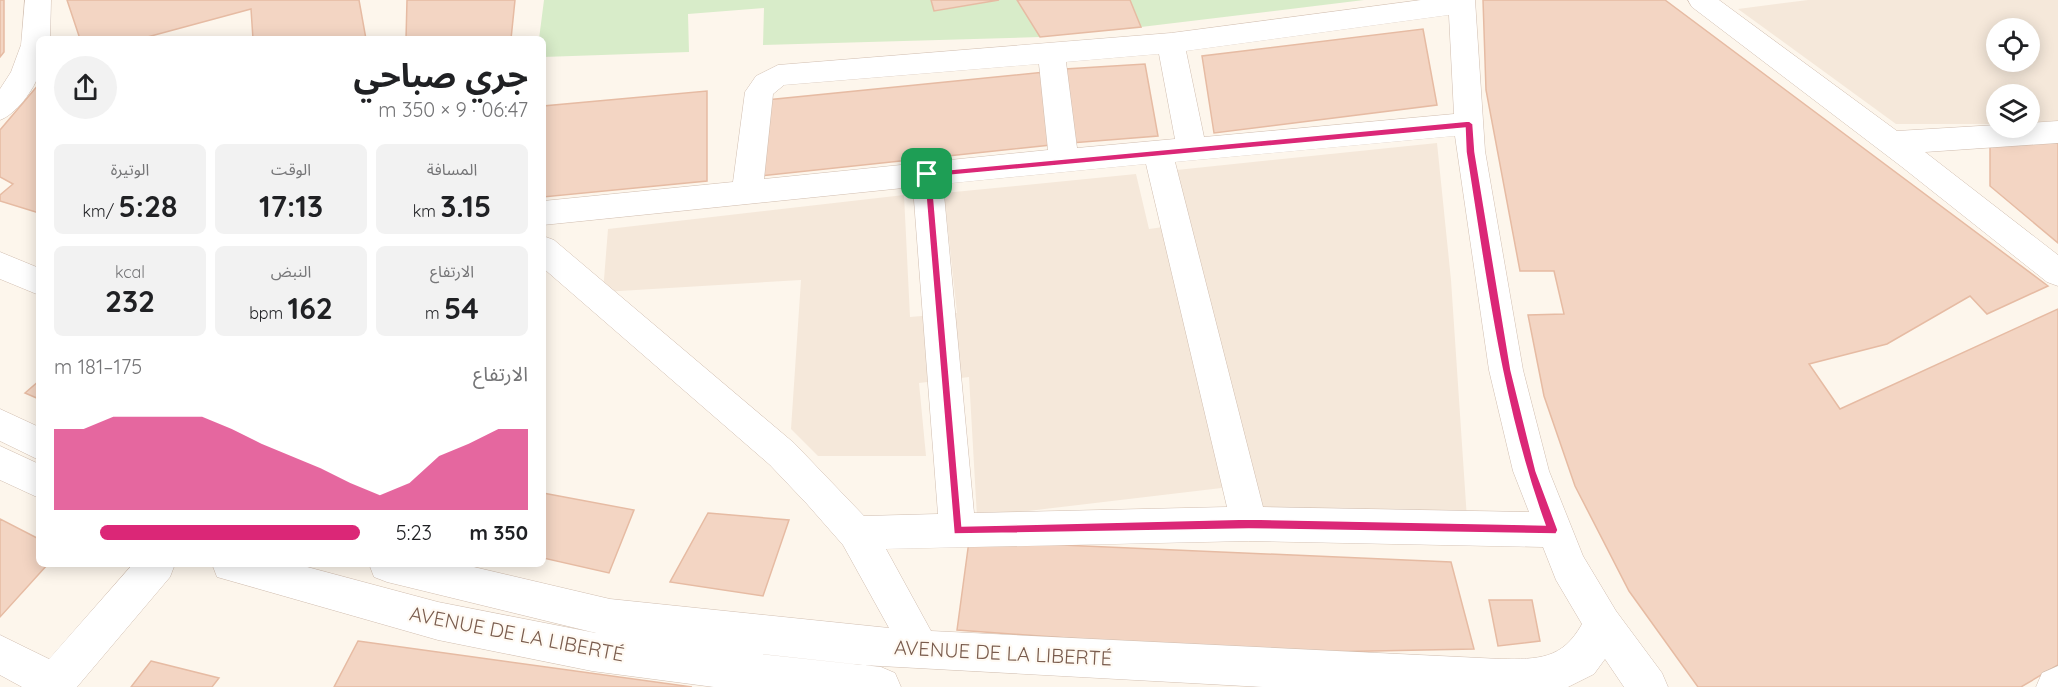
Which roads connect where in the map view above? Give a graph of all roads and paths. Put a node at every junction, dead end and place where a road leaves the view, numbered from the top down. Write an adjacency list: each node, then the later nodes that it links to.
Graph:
1 (38, 0): 4 (street)
2 (1701, 0): 11 (street)
3 (1462, 2): 5 (street); 9 (street)
4 (38, 36)
5 (1171, 43): 6 (street); 12 (street)
6 (1051, 51): 14 (street); 16 (street)
7 (35, 63): 8 (street)
8 (0, 109)
9 (1469, 124): 12 (street); 27 (street)
10 (2058, 132): 11 (street)
11 (1892, 143): 20 (street)
12 (1192, 149): 13 (street)
13 (1158, 152): 14 (street); 26 (street)
14 (1064, 161): 15 (street)
15 (927, 174): 16 (street); 28 (street)
16 (747, 192): 17 (street)
17 (546, 213)
18 (546, 252): 29 (street)
19 (0, 265): 21 (street)
20 (2058, 273)
21 (36, 281)
22 (0, 424): 23 (street)
23 (36, 442)
24 (0, 462): 25 (street)
25 (36, 480)
26 (1249, 524): 27 (street); 28 (street)
27 (1552, 530): 33 (street)
28 (957, 531): 29 (street)
29 (856, 533): 34 (street)
30 (154, 567): 36 (street)
31 (241, 567): 37 (street, AVENUE DE LA LIBERTÉ)
32 (399, 567): 34 (street, AVENUE DE LA LIBERTÉ)
33 (1603, 624): 34 (street, AVENUE DE LA LIBERTÉ); 38 (street)
34 (920, 649)
35 (0, 654): 36 (street)
36 (52, 685)
37 (881, 687)
38 (1648, 687)

